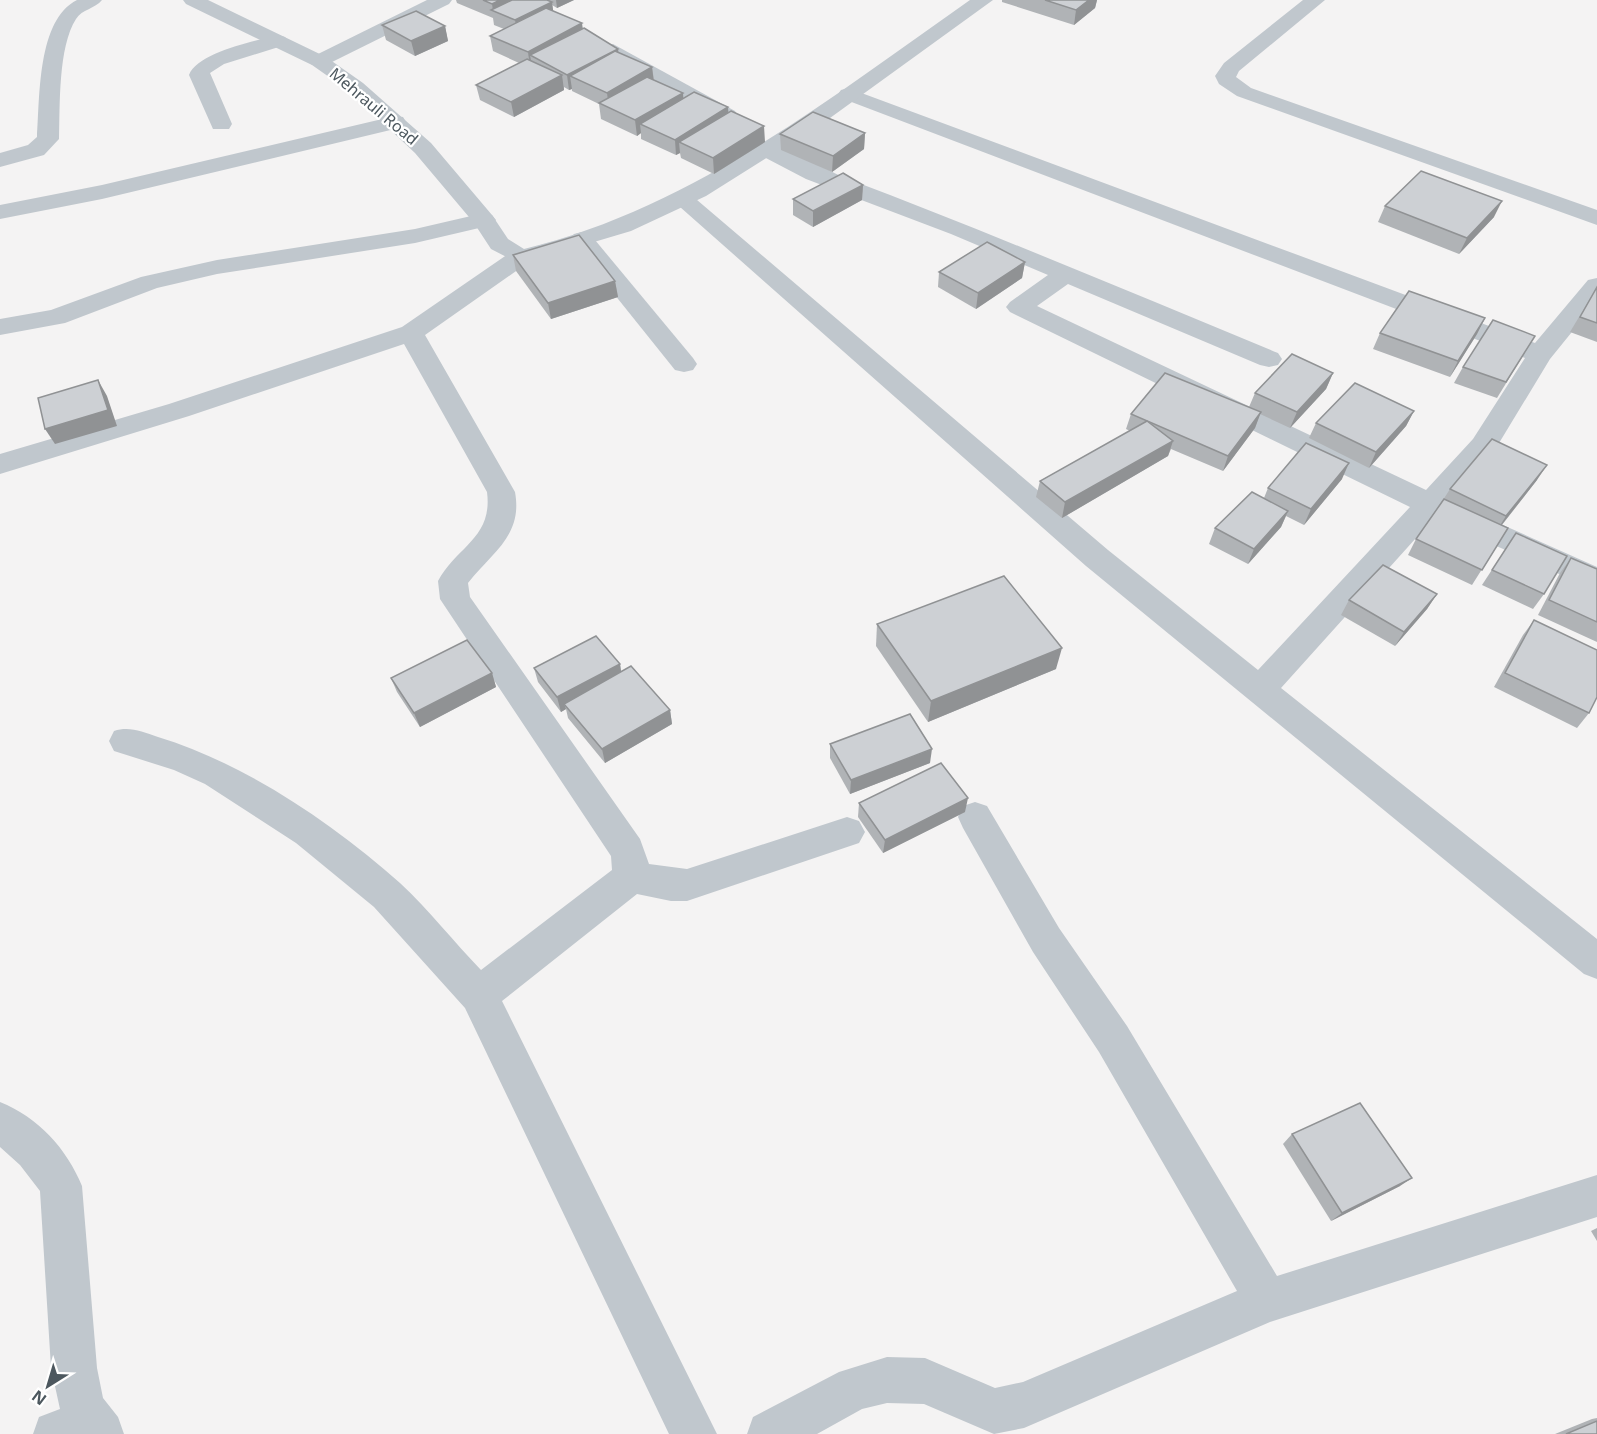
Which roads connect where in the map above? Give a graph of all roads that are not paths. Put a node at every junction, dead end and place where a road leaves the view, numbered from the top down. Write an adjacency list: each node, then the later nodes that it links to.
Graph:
1 (92, 0): 13 (street)
2 (193, 0): 7 (street, Mehrauli Road)
3 (442, 0): 8 (street)
4 (983, 0): 9 (street)
5 (1315, 0): 16 (street)
6 (593, 39): 12 (street)
7 (278, 40): 8 (street, Mehrauli Road); 11 (street)
8 (319, 61): 10 (street, Mehrauli Road)
9 (848, 94): 12 (street); 24 (street)
10 (395, 122): 15 (street); 17 (street, Mehrauli Road)
11 (221, 124)
12 (761, 138): 14 (street); 20 (street)
13 (0, 160)
14 (682, 199): 18 (street); 30 (street)
15 (0, 212)
16 (1597, 218)
17 (484, 220): 19 (street, Mehrauli Road); 22 (street)
18 (582, 238): 19 (street); 26 (street)
19 (520, 256): 23 (street)
20 (1066, 274): 25 (street); 28 (street)
21 (1597, 285): 24 (street)
22 (0, 327)
23 (411, 333): 27 (street); 34 (street)
24 (1540, 354): 28 (street)
25 (1269, 359)
26 (684, 364)
27 (0, 464)
28 (1430, 504): 29 (street); 30 (street)
29 (1597, 580)
30 (1259, 690): 35 (street)
31 (126, 741): 36 (street)
32 (975, 817): 39 (street)
33 (847, 832): 34 (street)
34 (629, 876): 36 (street)
35 (1597, 962)
36 (479, 995): 42 (street)
37 (0, 1122): 41 (street)
38 (1597, 1196): 39 (street)
39 (1267, 1301): 40 (street)
40 (998, 1422): 43 (street)
41 (82, 1430)
42 (694, 1434)
43 (770, 1434)

